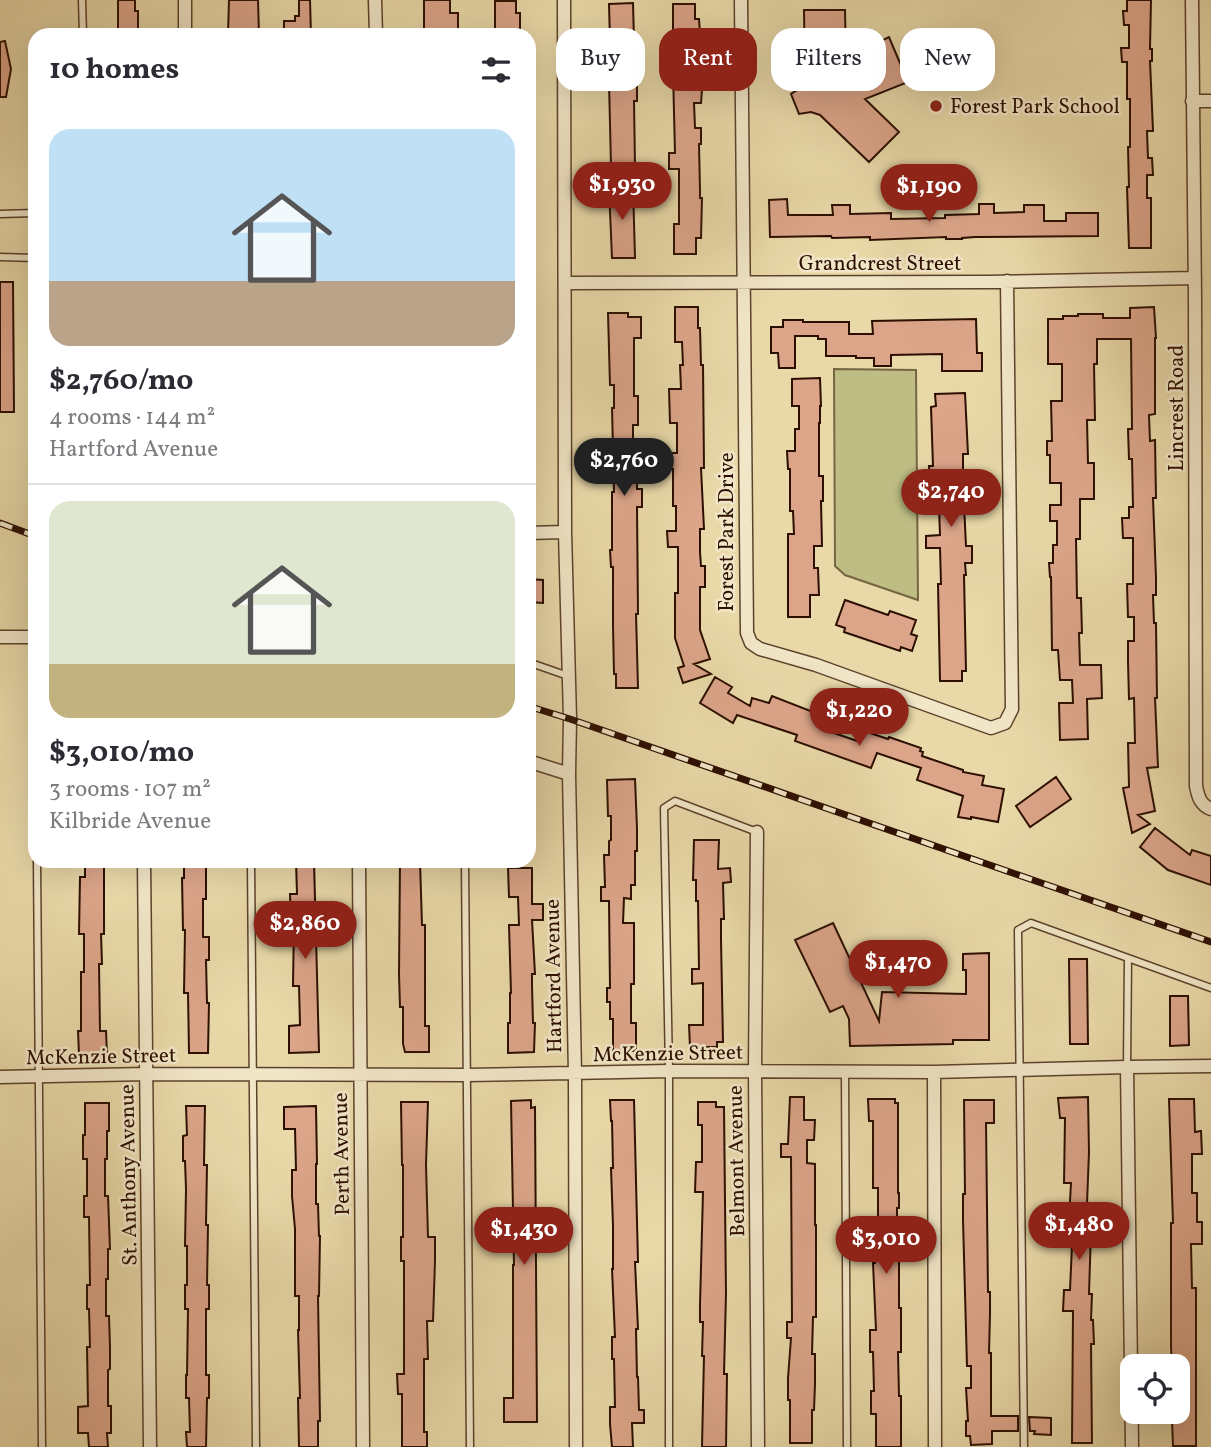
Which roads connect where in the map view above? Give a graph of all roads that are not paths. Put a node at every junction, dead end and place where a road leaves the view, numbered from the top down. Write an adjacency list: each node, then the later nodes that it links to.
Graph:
1 (82, 0): 7 (lane)
2 (185, 0): 8 (street)
3 (375, 0): 9 (street)
4 (564, 0): 19 (street, Hartford Avenue)
5 (741, 0): 18 (street, Forest Park Drive)
6 (1192, 0): 10 (street, Lincrest Road)
7 (83, 28)
8 (186, 28)
9 (376, 28)
10 (1192, 101): 11 (street); 16 (street, Lincrest Road)
11 (1211, 101)
12 (28, 213): 13 (lane)
13 (0, 214)
14 (0, 257): 15 (lane)
15 (28, 258)
16 (1195, 278): 17 (street, Grandcrest Street); 28 (street, Lincrest Road)
17 (1007, 281): 18 (street, Grandcrest Street); 18 (street, Forest Park Drive)
18 (744, 282): 19 (street, Grandcrest Street)
19 (565, 283): 20 (street, Hartford Avenue)
20 (565, 532): 21 (street); 25 (street, Hartford Avenue)
21 (536, 533)
22 (0, 637): 23 (street)
23 (28, 637)
24 (536, 665): 25 (lane)
25 (570, 676): 27 (street, Hartford Avenue)
26 (536, 764): 27 (street)
27 (569, 774): 46 (street, Hartford Avenue)
28 (1211, 809)
29 (757, 832): 40 (lane); 41 (street, Belmont Avenue)
30 (37, 868): 49 (lane)
31 (144, 868): 44 (street, St. Anthony Avenue)
32 (251, 868): 47 (lane)
33 (359, 868): 45 (street, Perth Avenue)
34 (466, 868): 48 (lane)
35 (1128, 958): 36 (lane); 38 (lane); 39 (lane)
36 (1211, 988)
37 (1211, 1066): 38 (street, McKenzie Street)
38 (1127, 1067): 39 (street, McKenzie Street); 62 (street)
39 (1018, 1070): 43 (street, McKenzie Street); 61 (lane)
40 (668, 1071): 41 (street, McKenzie Street); 46 (street, McKenzie Street); 57 (lane)
41 (755, 1071): 42 (street, McKenzie Street); 58 (street, Belmont Avenue)
42 (845, 1071): 43 (street, McKenzie Street); 59 (lane)
43 (934, 1072): 60 (street)
44 (146, 1074): 47 (street, McKenzie Street); 49 (street, McKenzie Street); 52 (street, St. Anthony Avenue)
45 (360, 1074): 47 (street, McKenzie Street); 48 (street, McKenzie Street); 54 (street, Perth Avenue)
46 (575, 1074): 48 (street, McKenzie Street); 56 (street, Hartford Avenue)
47 (251, 1075): 53 (lane)
48 (467, 1075): 55 (lane)
49 (39, 1076): 50 (street, McKenzie Street); 51 (lane)
50 (0, 1077)
51 (42, 1447)
52 (150, 1447)
53 (256, 1447)
54 (363, 1447)
55 (470, 1447)
56 (576, 1447)
57 (669, 1447)
58 (758, 1447)
59 (847, 1447)
60 (935, 1447)
61 (1024, 1447)
62 (1132, 1447)

